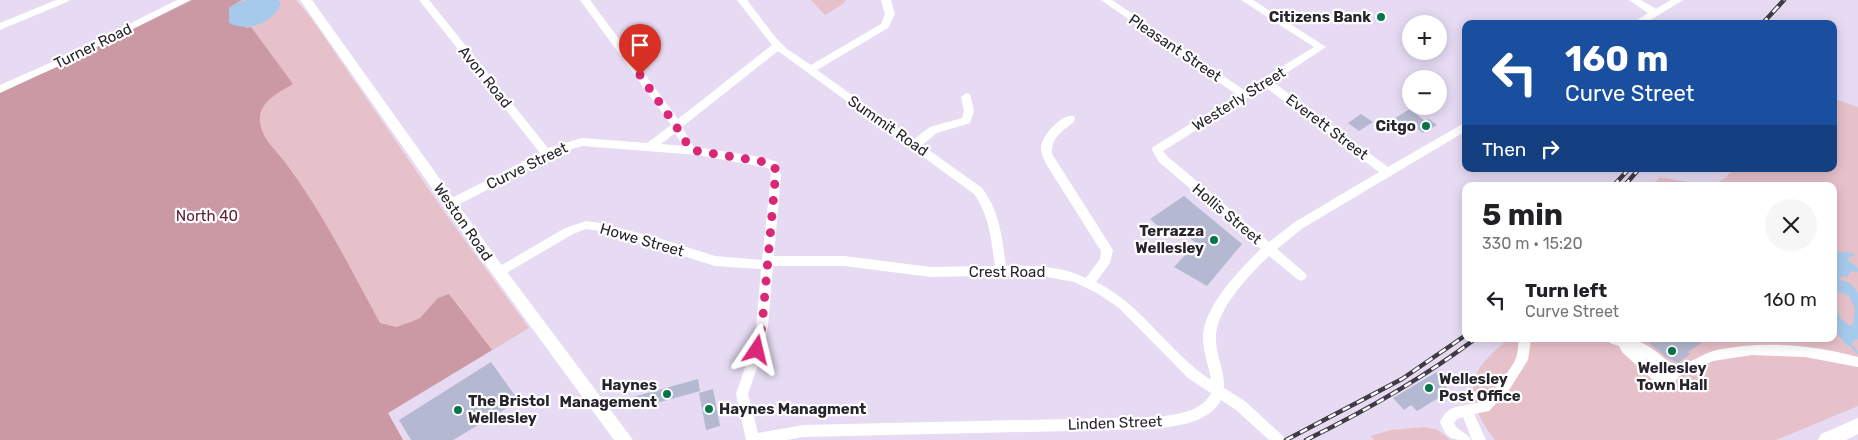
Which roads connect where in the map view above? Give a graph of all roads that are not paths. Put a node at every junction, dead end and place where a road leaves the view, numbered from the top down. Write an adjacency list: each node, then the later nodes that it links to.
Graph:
1 (64, 0): 14 (street)
2 (185, 0): 18 (street, Turner Road)
3 (306, 0): 30 (main road, Weston Road)
4 (424, 0): 28 (street, Avon Road)
5 (585, 0): 22 (street)
6 (742, 0): 15 (street, Summit Road)
7 (886, 0): 16 (street)
8 (1106, 0): 19 (street, Pleasant Street)
9 (1246, 0): 17 (street, Westerly Street)
10 (1634, 0): 12 (street)
11 (1678, 0): 12 (street)
12 (1656, 12): 13 (street)
13 (1643, 20)
14 (0, 27)
15 (778, 46): 16 (street, Summit Road); 22 (street)
16 (810, 70): 24 (street, Summit Road)
17 (1266, 82): 19 (street, Westerly Street); 29 (street, Everett Street)
18 (0, 89)
19 (1244, 95): 27 (street, Westerly Street)
20 (966, 97): 24 (street)
21 (1070, 120): 36 (street)
22 (676, 126): 25 (street); 26 (street)
23 (1462, 127): 29 (street)
24 (914, 145): 33 (street, Summit Road)
25 (652, 146): 26 (street, Curve Street); 28 (street, Curve Street)
26 (691, 150): 32 (street, Curve Street)
27 (1157, 150): 31 (street, Hollis Street)
28 (547, 154): 30 (street, Curve Street)
29 (1388, 172): 31 (street)
30 (450, 204): 34 (main road, Weston Road)
31 (1267, 248): 35 (street, Hollis Street); 40 (street)
32 (767, 263): 33 (street, Crest Road); 34 (street, Howe Street); 45 (street, Curve Street)
33 (1001, 270): 36 (street, Crest Road)
34 (499, 272): 44 (main road, Weston Road)
35 (1301, 276)
36 (1089, 283): 40 (street, Crest Road)
37 (1525, 342): 41 (street)
38 (1620, 342): 39 (street)
39 (1858, 362)
40 (1218, 392): 43 (street, Crest Road); 45 (street, Linden Street)
41 (1466, 410): 46 (street); 47 (street)
42 (1858, 426): 48 (main road)
43 (1274, 436)
44 (624, 440)
45 (754, 440)
46 (1464, 440)
47 (1479, 440)
48 (1827, 440)

